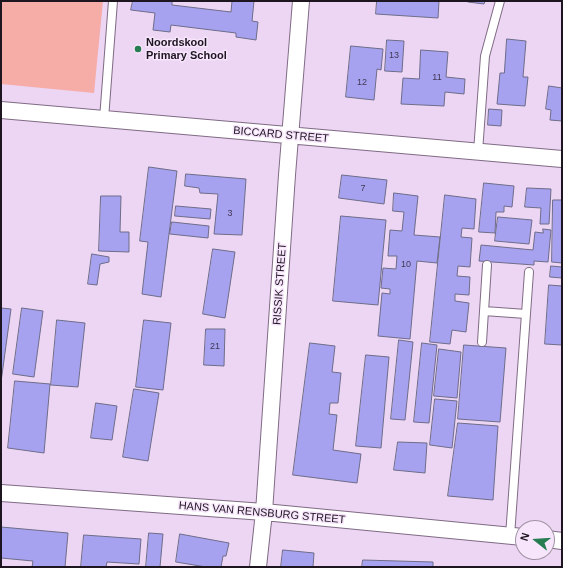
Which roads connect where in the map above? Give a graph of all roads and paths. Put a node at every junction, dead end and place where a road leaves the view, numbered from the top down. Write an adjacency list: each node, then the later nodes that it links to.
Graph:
1 (113, 1): 5 (lane)
2 (301, 1): 6 (street, RISSIK STREET)
3 (500, 1): 7 (lane)
4 (1, 110): 5 (street, BICCARD STREET)
5 (104, 119): 6 (street, BICCARD STREET)
6 (290, 136): 7 (street, BICCARD STREET); 15 (street, RISSIK STREET)
7 (478, 152): 8 (street, BICCARD STREET)
8 (562, 159)
9 (487, 265): 11 (lane)
10 (529, 272): 12 (lane)
11 (484, 311): 12 (lane); 13 (lane)
12 (526, 314): 16 (lane)
13 (482, 342)
14 (1, 493): 15 (street, HANS VAN RENSBURG STREET)
15 (264, 512): 17 (street, HANS VAN RENSBURG STREET); 18 (street, RISSIK STREET)
16 (518, 520)
17 (515, 536)
18 (258, 567)

